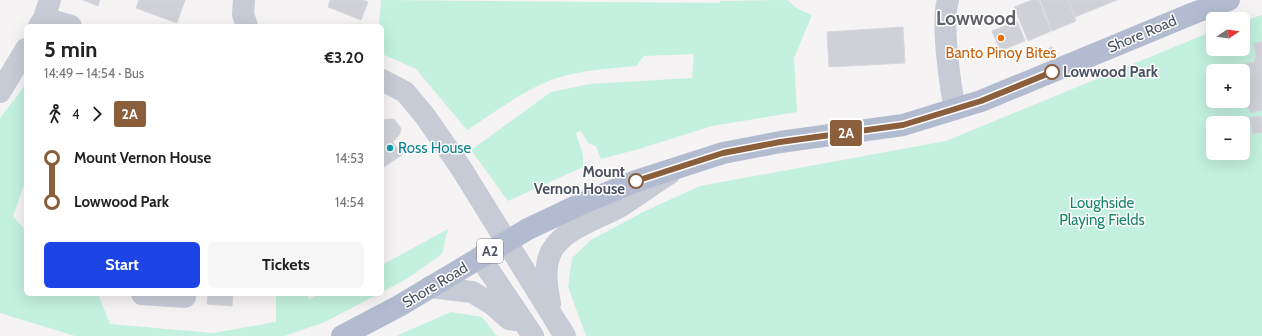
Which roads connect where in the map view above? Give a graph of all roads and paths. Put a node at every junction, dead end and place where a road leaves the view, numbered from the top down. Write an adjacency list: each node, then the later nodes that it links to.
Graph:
1 (244, 0): 6 (street)
2 (948, 0): 10 (street)
3 (1229, 0): 10 (main road, Shore Road / A2)
4 (44, 15): 5 (street)
5 (65, 24)
6 (246, 24)
7 (24, 51): 9 (street)
8 (384, 81): 12 (street)
9 (0, 92)
10 (955, 109): 11 (main road, Shore Road / A2)
11 (682, 165): 12 (main road, Shore Road / A2); 17 (street)
12 (506, 242): 13 (main road, Shore Road / A2); 17 (street)
13 (480, 257): 14 (main road, Shore Road / A2); 18 (street)
14 (430, 288): 18 (street); 19 (main road, Shore Road / A2)
15 (171, 296): 16 (street)
16 (185, 296)
17 (550, 310): 20 (street)
18 (528, 328)
19 (342, 336)
20 (565, 336)

